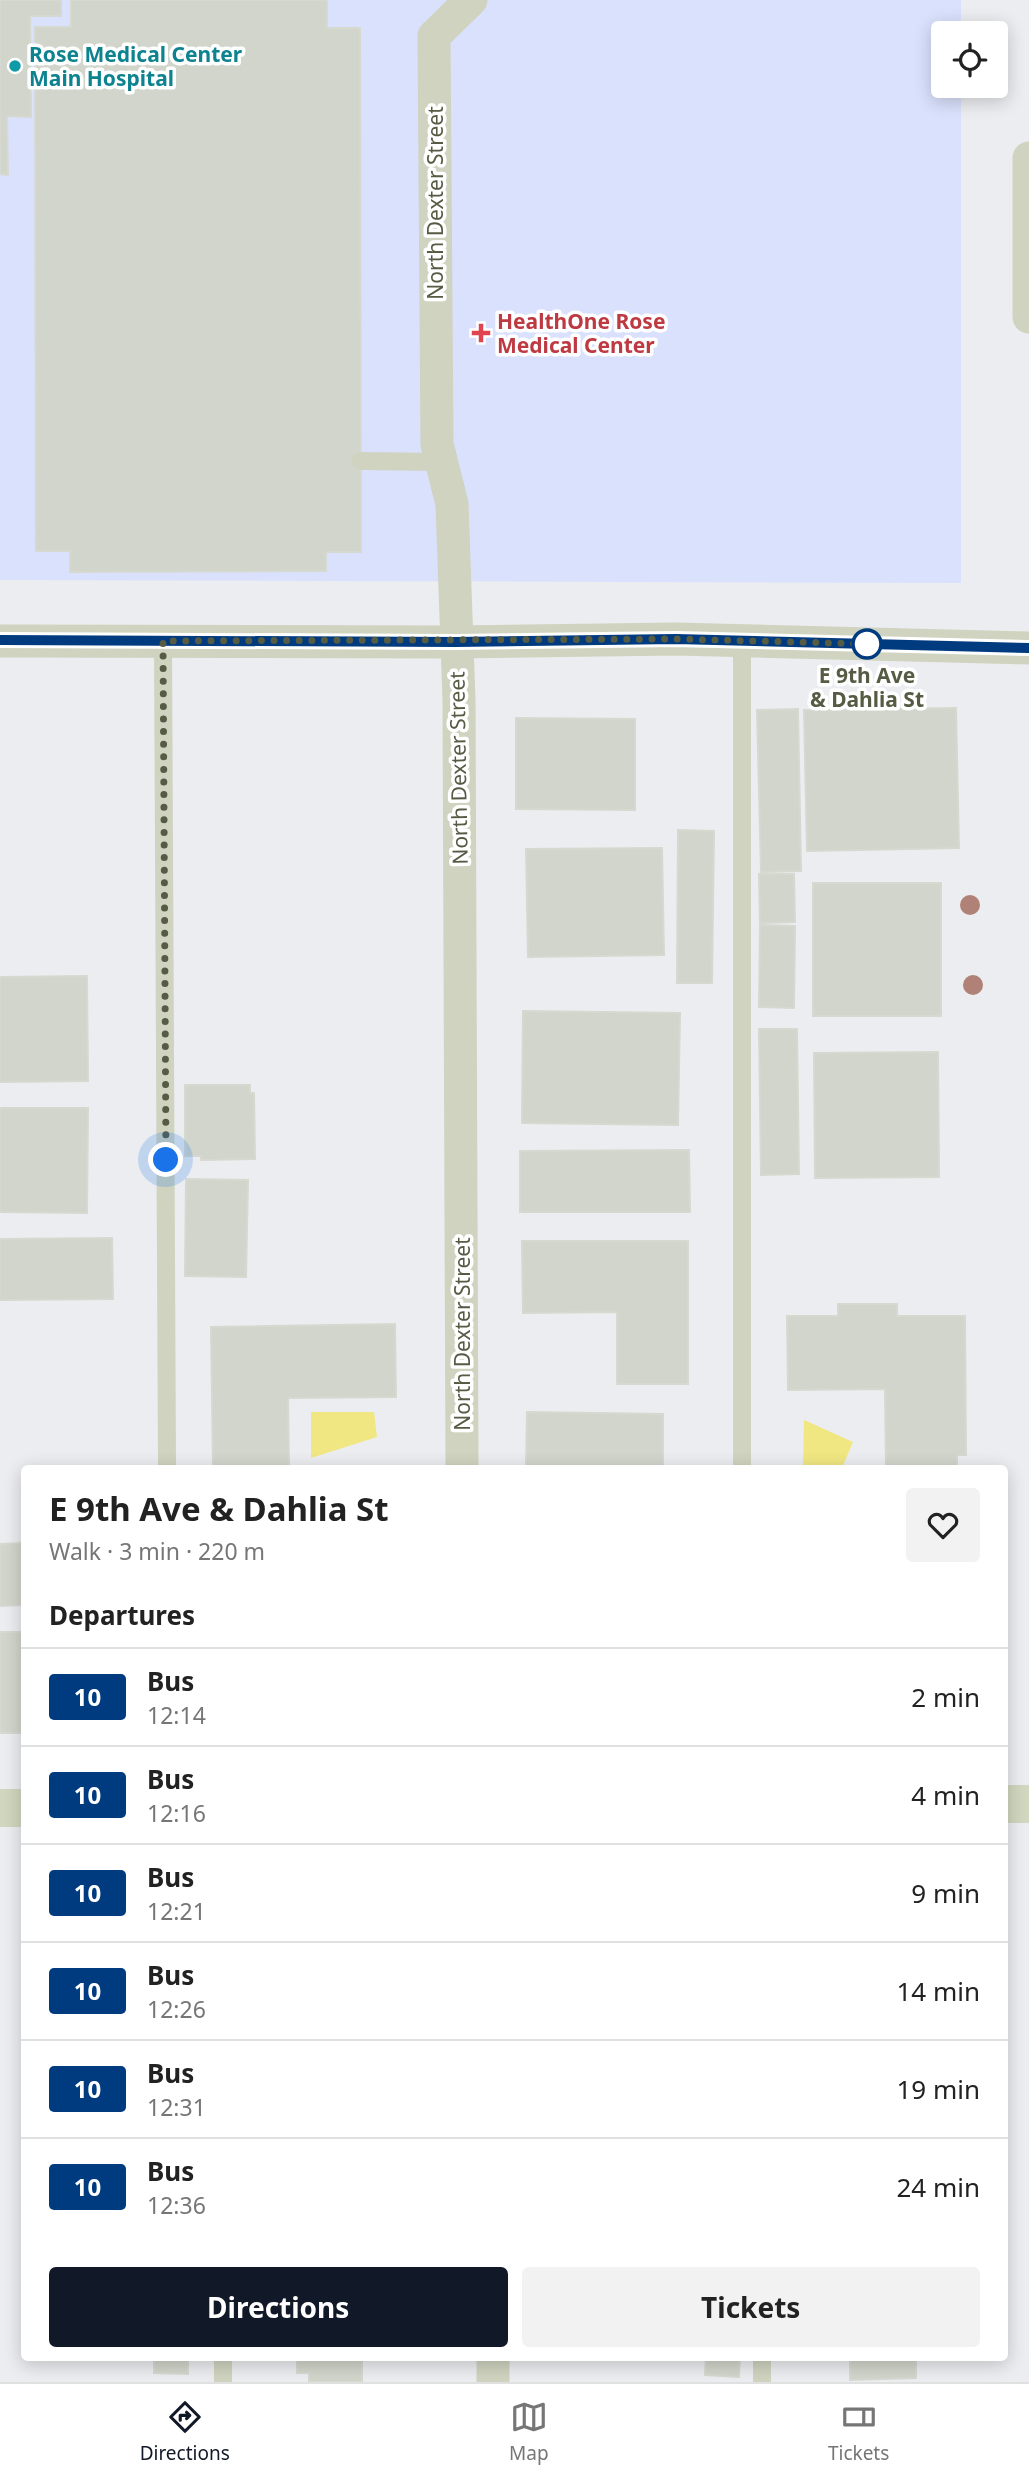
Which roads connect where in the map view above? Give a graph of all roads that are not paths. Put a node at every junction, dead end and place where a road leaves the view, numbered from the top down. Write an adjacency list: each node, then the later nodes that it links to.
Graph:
1 (471, 0): 5 (street, North Dexter Street)
2 (1029, 158): 3 (street)
3 (1029, 317)
4 (361, 461): 5 (lane)
5 (441, 462): 9 (street, North Dexter Street)
6 (0, 640): 8 (street)
7 (742, 640): 9 (street); 10 (street); 13 (lane)
8 (163, 641): 9 (street); 11 (lane)
9 (455, 642): 12 (street, North Dexter Street)
10 (1029, 648)
11 (167, 1465)
12 (462, 1465)
13 (742, 1465)
14 (1008, 1804): 15 (street)
15 (1029, 1804)
16 (0, 1808): 17 (street)
17 (21, 1808)
18 (223, 2361): 21 (lane)
19 (493, 2361): 22 (street)
20 (762, 2361): 23 (lane)
21 (223, 2382)
22 (493, 2382)
23 (762, 2382)

